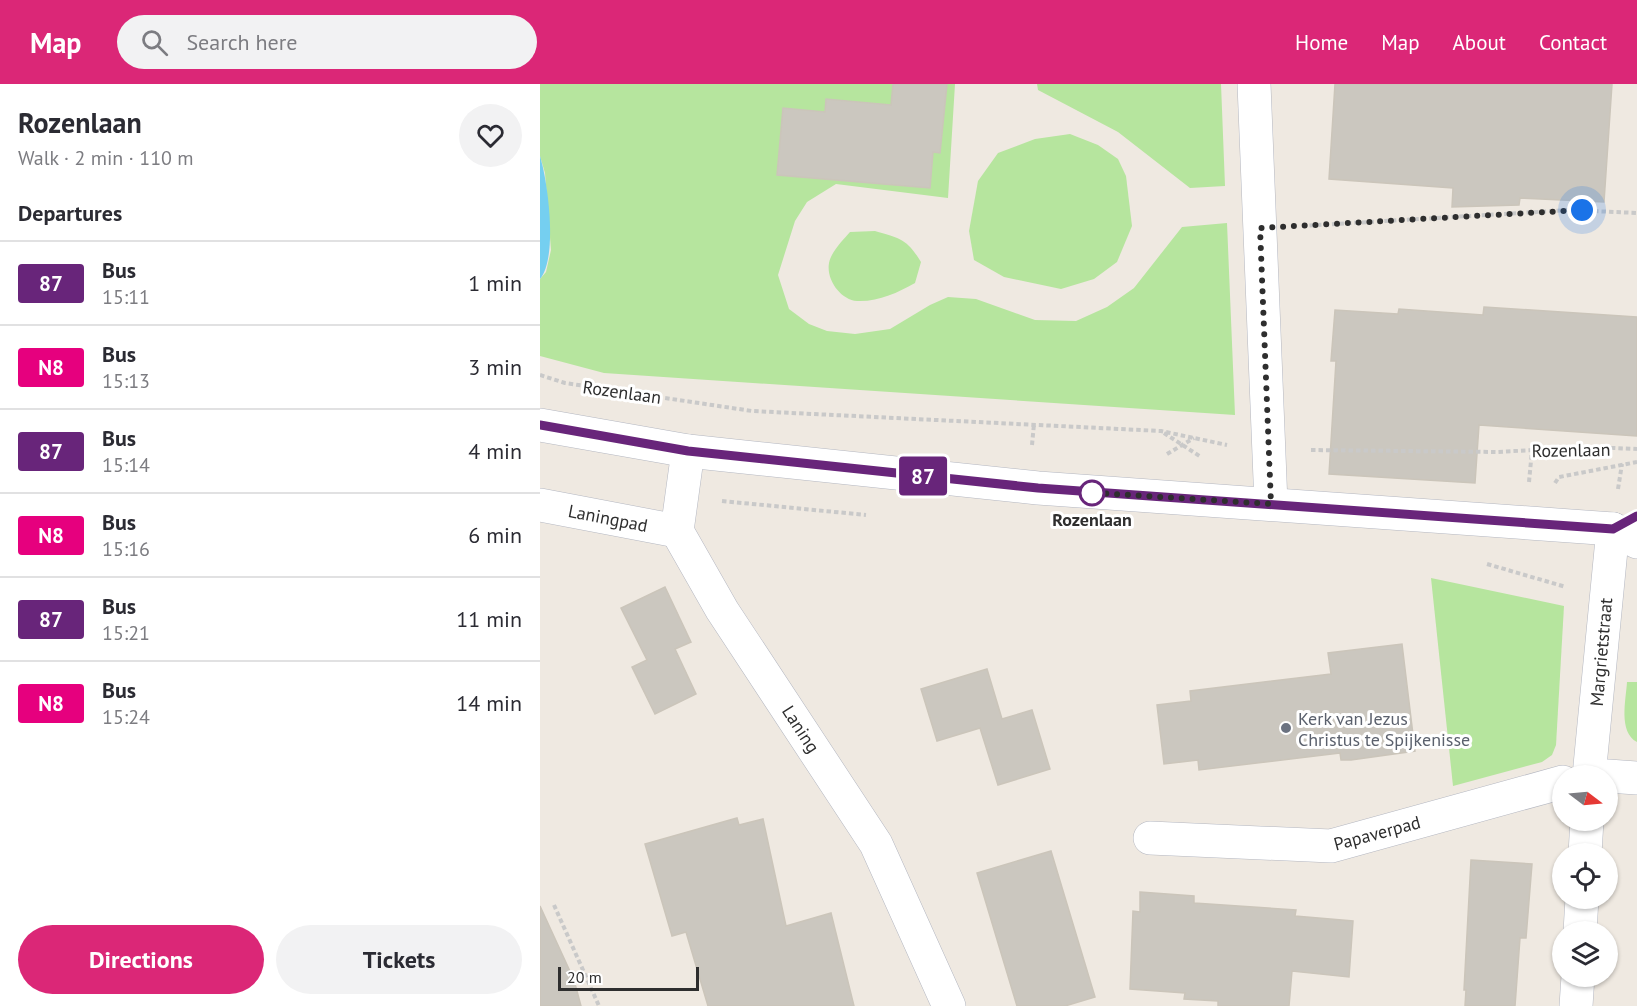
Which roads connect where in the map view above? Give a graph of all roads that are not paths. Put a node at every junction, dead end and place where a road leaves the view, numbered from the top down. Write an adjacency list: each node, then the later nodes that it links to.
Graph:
1 (1254, 84): 4 (street)
2 (540, 425): 3 (street)
3 (688, 451): 4 (street); 7 (street)
4 (1271, 504): 6 (street)
5 (540, 505): 7 (street, Laningpad)
6 (1629, 529): 8 (street, Margrietstraat)
7 (677, 531): 14 (street, Laning)
8 (1591, 765)
9 (1618, 777): 10 (street)
10 (1637, 778)
11 (1552, 785): 12 (street, Papaverpad)
12 (1150, 838)
13 (1577, 987): 15 (street)
14 (949, 1006)
15 (1576, 1006)

